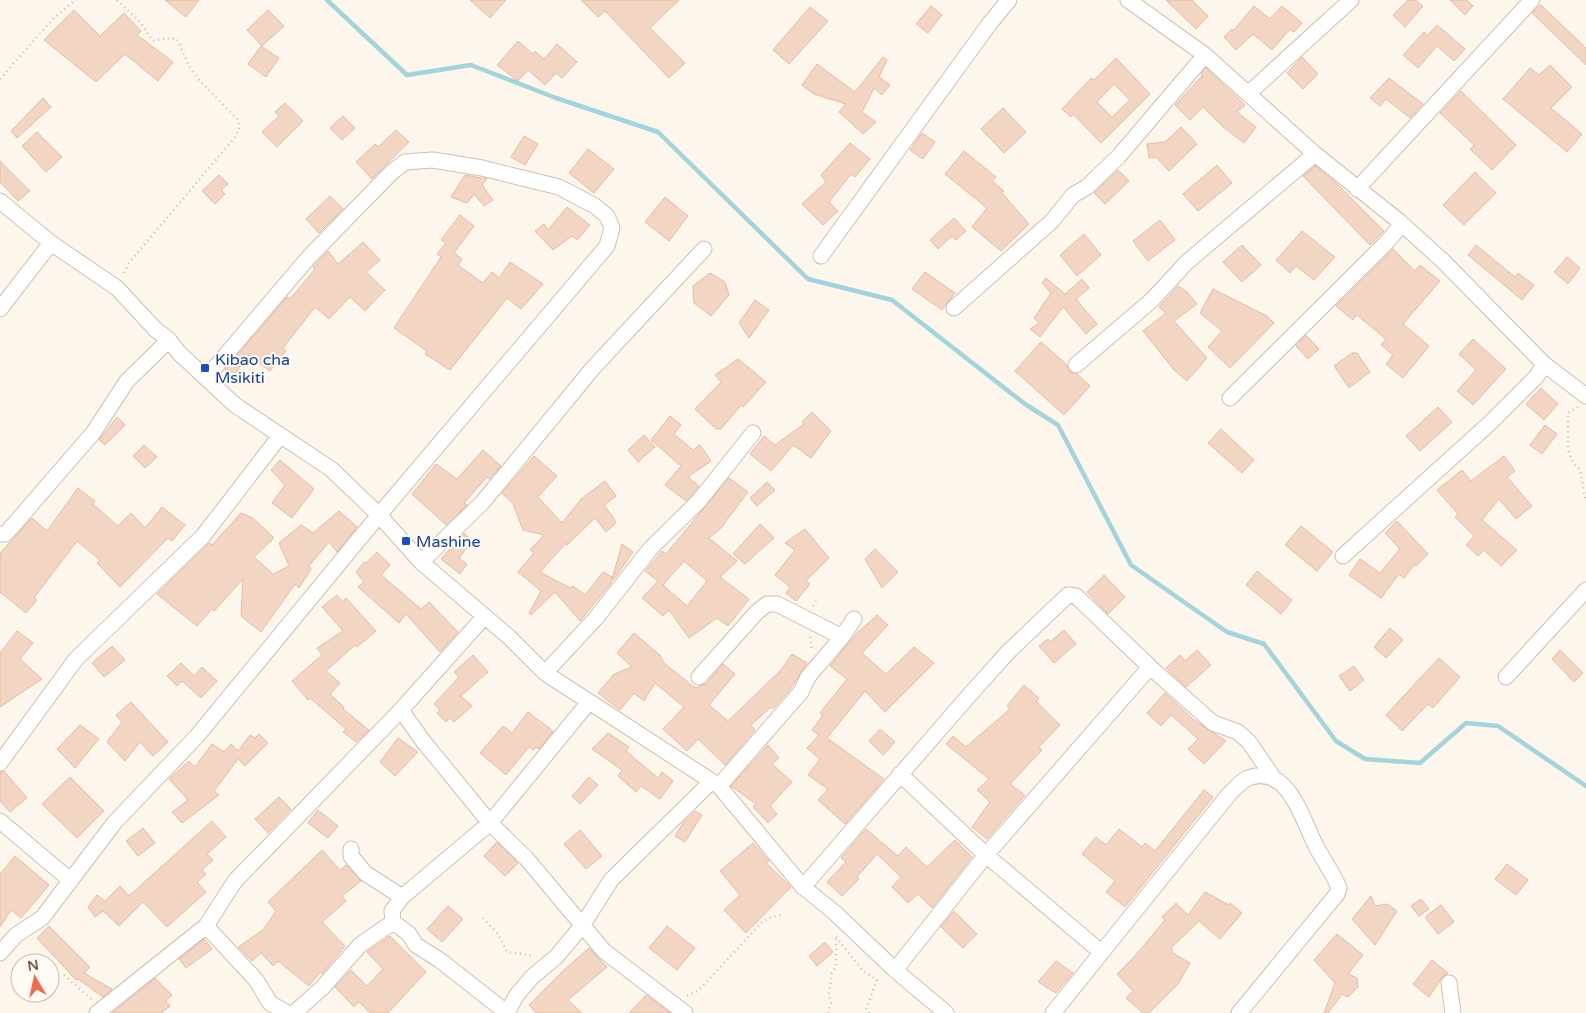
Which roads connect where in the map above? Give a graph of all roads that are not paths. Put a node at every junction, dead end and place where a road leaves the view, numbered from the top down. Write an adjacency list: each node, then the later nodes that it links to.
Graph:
1 (1010, 0): 13 (street)
2 (1128, 0): 5 (street)
3 (1351, 0): 6 (street)
4 (1532, 0): 8 (street)
5 (1205, 56): 6 (street); 14 (street)
6 (1248, 93): 7 (street)
7 (1315, 154): 8 (street); 18 (street)
8 (1357, 189): 10 (street)
9 (0, 201): 11 (street)
10 (1400, 222): 17 (street); 21 (street)
11 (51, 243): 15 (street); 16 (street)
12 (704, 249): 27 (street)
13 (821, 256)
14 (954, 308)
15 (0, 309)
16 (169, 340): 19 (street); 25 (street)
17 (1544, 364): 20 (street); 26 (street)
18 (1076, 365)
19 (206, 378): 23 (street); 24 (street)
20 (1586, 396)
21 (1230, 398)
22 (752, 433): 33 (street)
23 (280, 436): 24 (street); 38 (street)
24 (378, 515): 27 (street); 46 (street)
25 (2, 536)
26 (1343, 556)
27 (420, 562): 29 (street)
28 (1586, 590): 35 (street)
29 (484, 617): 33 (street); 37 (street)
30 (854, 619): 31 (street)
31 (842, 637): 34 (street); 41 (street)
32 (1150, 667): 39 (street); 40 (street); 45 (street)
33 (544, 673): 36 (street)
34 (700, 677)
35 (1506, 677)
36 (589, 702): 41 (street); 43 (street)
37 (401, 710): 43 (street); 50 (street)
38 (0, 763)
39 (900, 774): 45 (street); 47 (street)
40 (1275, 780): 52 (street); 64 (street)
41 (715, 784): 47 (street); 51 (street)
42 (0, 821): 46 (street)
43 (490, 823): 48 (street); 51 (street)
44 (351, 850): 48 (street)
45 (986, 855): 52 (street); 54 (street)
46 (70, 880): 53 (street)
47 (803, 887): 54 (street)
48 (402, 897): 49 (street)
49 (392, 922): 60 (street); 61 (street)
50 (206, 926): 56 (street); 58 (street)
51 (582, 926): 57 (street); 61 (street)
52 (1101, 952): 63 (street)
53 (0, 953)
54 (895, 970): 62 (street)
55 (1449, 983): 65 (street)
56 (265, 1008): 59 (street)
57 (679, 1008)
58 (99, 1011)
59 (287, 1013)
60 (294, 1013)
61 (507, 1013)
62 (946, 1013)
63 (1053, 1013)
64 (1239, 1013)
65 (1453, 1013)

